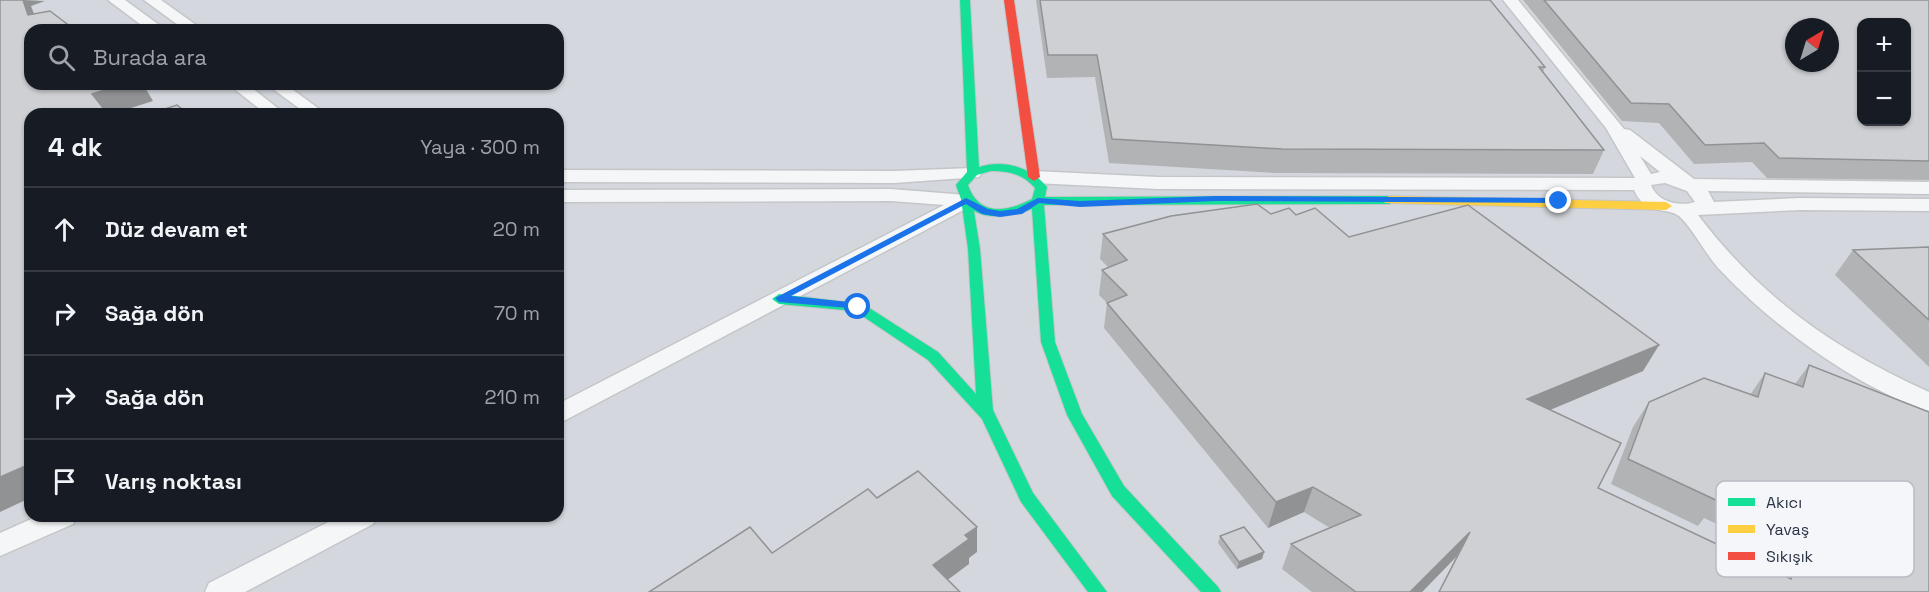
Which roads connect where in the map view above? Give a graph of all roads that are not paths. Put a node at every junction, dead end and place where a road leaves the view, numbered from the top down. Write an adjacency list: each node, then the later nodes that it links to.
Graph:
1 (115, 0): 6 (street)
2 (151, 0): 7 (street)
3 (964, 0): 13 (street)
4 (1009, 0): 15 (street)
5 (1510, 0): 12 (street)
6 (149, 24)
7 (186, 24)
8 (244, 90): 10 (street)
9 (283, 90): 11 (street)
10 (269, 108)
11 (309, 108)
12 (1614, 126): 16 (street); 17 (street)
13 (973, 173): 14 (street); 15 (street); 20 (street)
14 (564, 176)
15 (1034, 177): 16 (street); 21 (street)
16 (1644, 182): 17 (street); 23 (street)
17 (1686, 183): 18 (street); 23 (street)
18 (1929, 188)
19 (564, 196): 20 (street)
20 (966, 201): 21 (street); 24 (street); 27 (street)
21 (1038, 201): 23 (street); 33 (street)
22 (1929, 205): 23 (street)
23 (1683, 209): 25 (street)
24 (779, 298): 26 (street); 27 (street)
25 (1929, 402)
26 (564, 412)
27 (987, 415): 32 (street)
28 (51, 522): 30 (street)
29 (353, 522): 31 (street)
30 (0, 545)
31 (219, 592)
32 (1098, 592)
33 (1212, 592)

